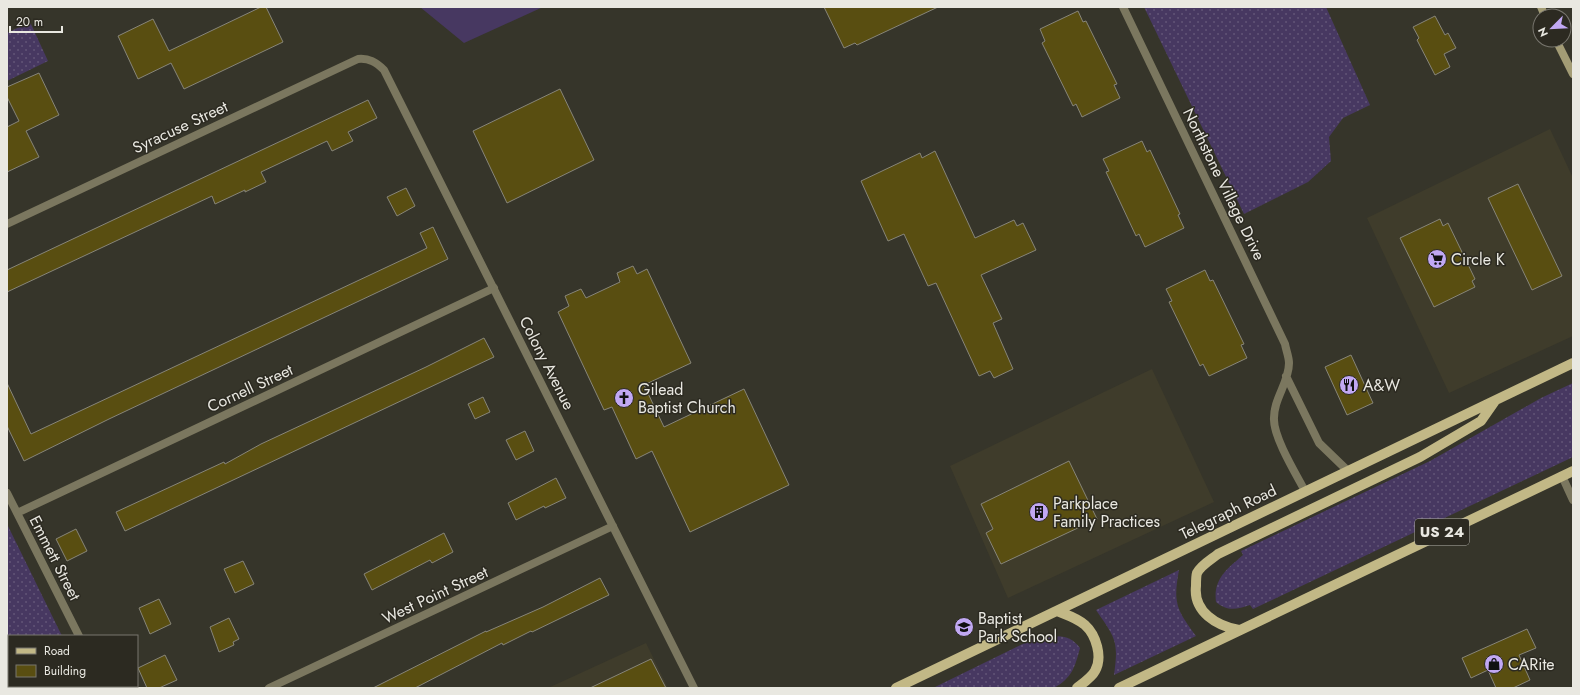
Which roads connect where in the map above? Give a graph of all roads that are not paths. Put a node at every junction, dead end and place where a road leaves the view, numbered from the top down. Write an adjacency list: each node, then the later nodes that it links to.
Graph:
1 (1123, 7): 8 (street, Northstone Village Drive)
2 (1560, 48): 4 (main road)
3 (365, 59): 5 (street, Syracuse Street); 6 (street, Colony Avenue)
4 (1573, 74)
5 (7, 224)
6 (494, 288): 16 (street, Cornell Street); 17 (street, Colony Avenue)
7 (1573, 363): 9 (main road, Telegraph Road)
8 (1286, 376): 10 (street); 13 (street, Northstone Village Drive)
9 (1496, 400): 10 (main road, Telegraph Road); 19 (main road)
10 (1348, 471): 13 (main road, Telegraph Road)
11 (1573, 471): 12 (main road, US 24)
12 (1562, 476): 15 (street); 19 (main road, US 24)
13 (1305, 491): 18 (main road, Telegraph Road)
14 (7, 492): 16 (street, Emmett Street)
15 (1573, 500)
16 (17, 513): 20 (street, Emmett Street)
17 (613, 526): 21 (street, West Point Street); 22 (street, Colony Avenue)
18 (1057, 611): 23 (main road, Telegraph Road); 24 (main road)
19 (1239, 630): 25 (main road, US 24)
20 (78, 635)
21 (269, 688)
22 (694, 688)
23 (896, 688)
24 (1077, 688)
25 (1119, 688)

